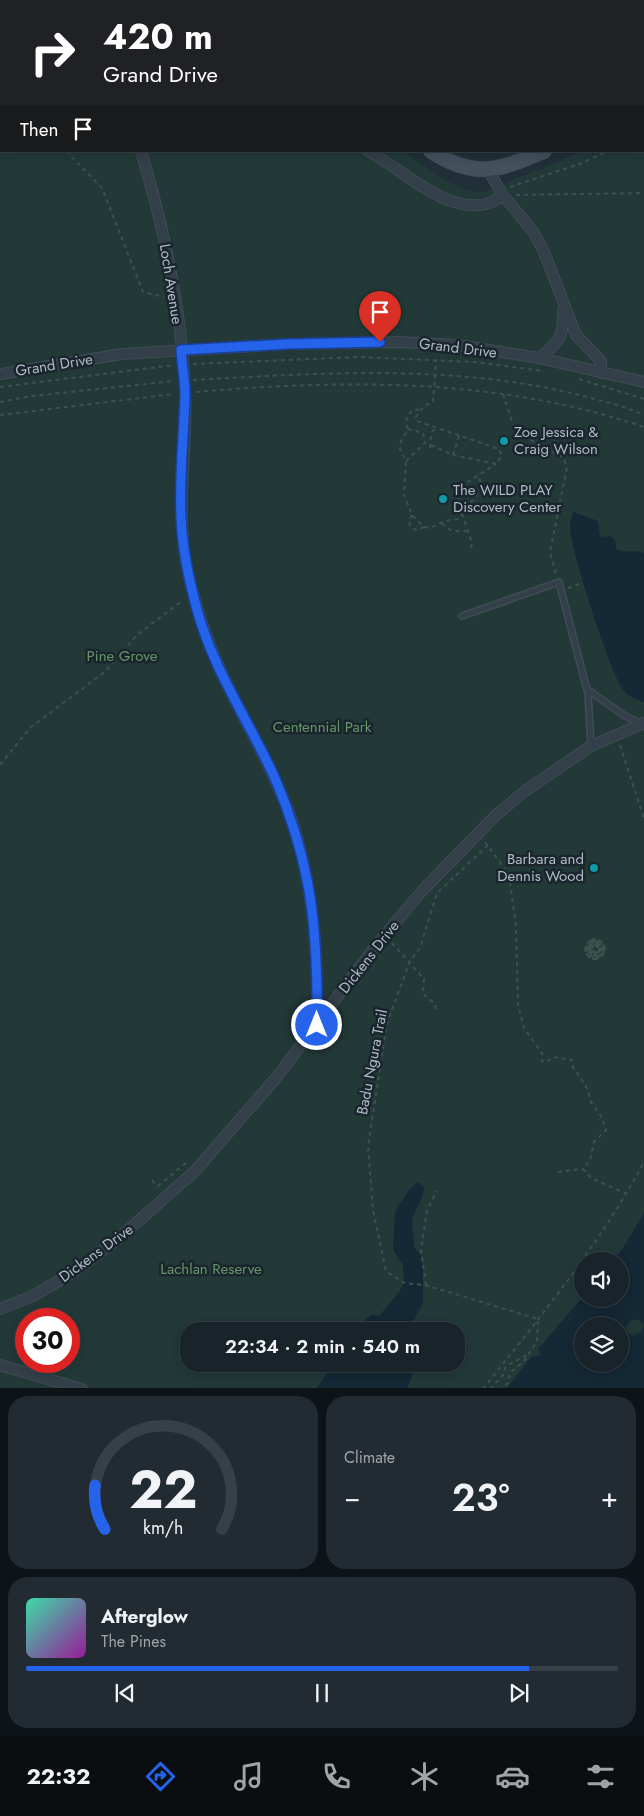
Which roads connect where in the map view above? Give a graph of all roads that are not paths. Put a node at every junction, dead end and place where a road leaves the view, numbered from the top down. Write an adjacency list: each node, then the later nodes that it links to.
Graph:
1 (140, 152): 8 (street, Loch Avenue)
2 (370, 152): 6 (street)
3 (433, 152): 5 (main road)
4 (541, 152): 5 (main road)
5 (488, 170): 6 (street)
6 (503, 195): 7 (street)
7 (561, 293): 9 (street); 10 (street)
8 (181, 350): 9 (street, Grand Drive); 11 (street, Grand Drive); 17 (street, Loch Avenue)
9 (539, 358): 10 (street, Grand Drive)
10 (602, 373): 12 (street, Grand Drive)
11 (0, 374)
12 (644, 382)
13 (462, 616): 14 (lane)
14 (588, 690): 15 (lane); 16 (lane)
15 (643, 724): 16 (street, Dickens Drive)
16 (591, 746): 17 (street, Dickens Drive)
17 (317, 1025): 18 (street, Dickens Drive)
18 (0, 1309)
19 (0, 1365): 20 (street)
20 (82, 1388)

